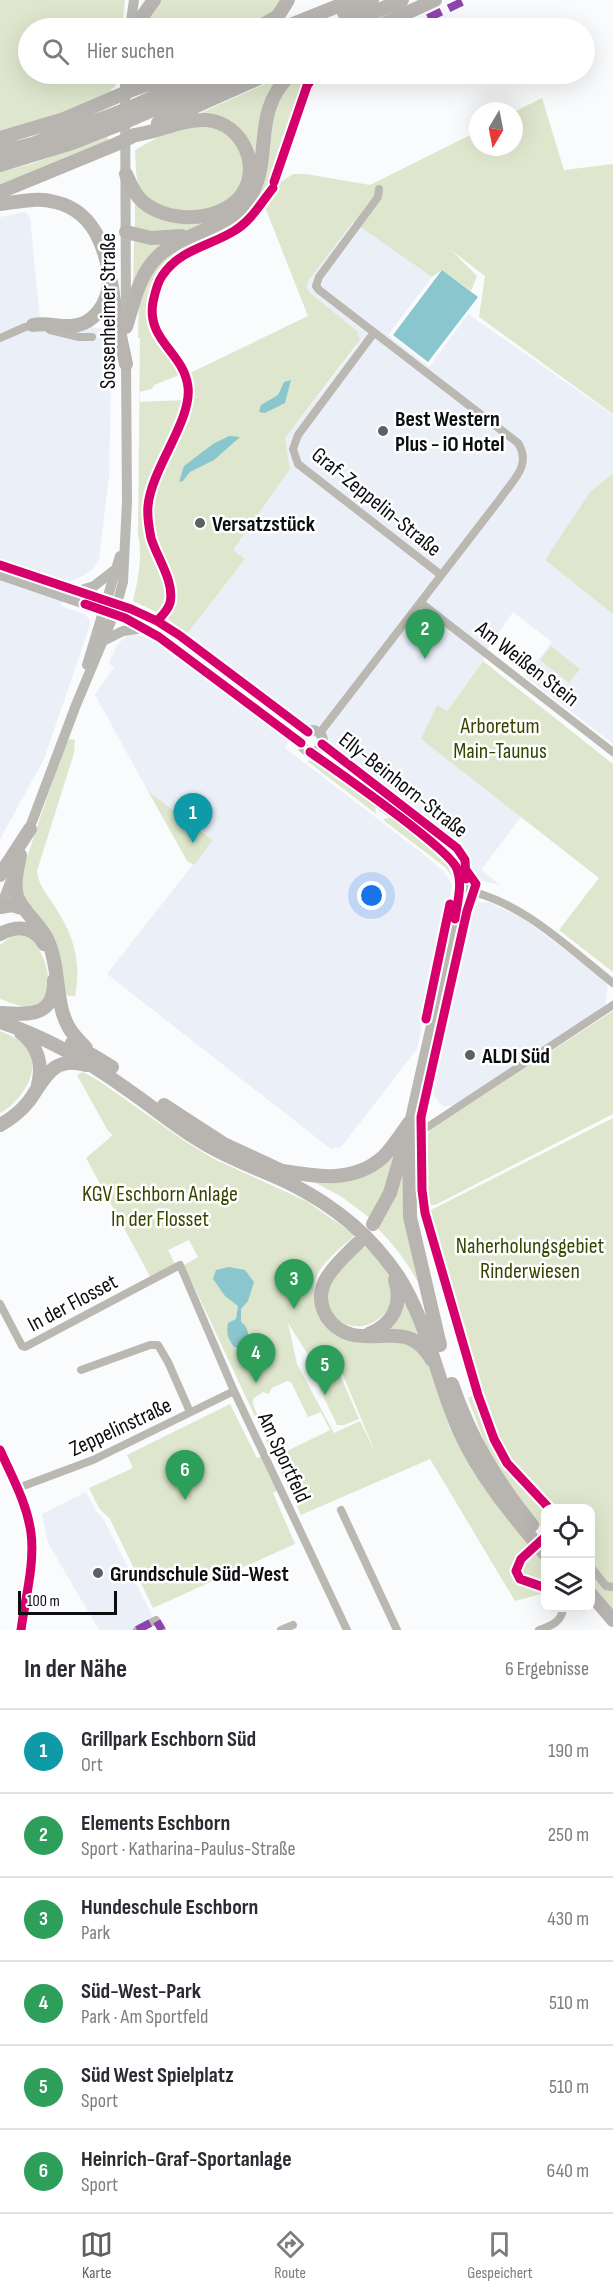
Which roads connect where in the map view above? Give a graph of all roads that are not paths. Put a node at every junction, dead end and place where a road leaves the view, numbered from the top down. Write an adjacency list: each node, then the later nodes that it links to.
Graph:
1 (134, 0): 8 (street)
2 (154, 0): 9 (highway)
3 (288, 0): 10 (highway)
4 (353, 0): 11 (highway)
5 (372, 0): 12 (highway)
6 (402, 0): 13 (highway)
7 (435, 0): 14 (highway)
8 (133, 18)
9 (140, 18)
10 (274, 18)
11 (308, 18)
12 (331, 18)
13 (360, 18)
14 (396, 18)
15 (125, 84): 27 (street, Sossenheimer Straße)
16 (146, 84): 24 (highway, bridge)
17 (187, 84): 21 (highway)
18 (209, 84): 21 (highway)
19 (245, 84): 23 (highway)
20 (280, 84): 32 (highway)
21 (134, 112): 22 (highway, bridge)
22 (118, 119): 25 (highway); 26 (highway)
23 (135, 135): 27 (highway); 29 (highway, bridge)
24 (0, 138)
25 (0, 152)
26 (0, 165)
27 (126, 174): 31 (street, Sossenheimer Straße)
28 (379, 189): 36 (street)
29 (0, 192)
30 (0, 204): 33 (highway)
31 (126, 231): 32 (highway); 35 (street, Sossenheimer Straße)
32 (188, 236): 35 (highway)
33 (101, 242): 34 (highway); 39 (highway)
34 (33, 325): 37 (street); 38 (street)
35 (126, 327): 39 (street, Sossenheimer Straße)
36 (373, 334): 44 (street, Graf-Zeppelin-Straße); 44 (street)
37 (92, 337)
38 (0, 338)
39 (126, 364): 40 (street, Sossenheimer Straße)
40 (123, 543): 42 (street, Sossenheimer Straße); 47 (street, Sossenheimer Straße)
41 (0, 565): 45 (street)
42 (116, 569): 45 (street); 47 (street, Sossenheimer Straße)
43 (0, 575): 47 (street)
44 (441, 575): 46 (street)
45 (74, 591): 47 (street)
46 (421, 603): 53 (street); 56 (street, Am Weißen Stein)
47 (110, 607): 48 (street, Elly-Beinhorn-Straße); 49 (street, Sossenheimer Straße); 50 (street, Elly-Beinhorn-Straße); 52 (street, Sossenheimer Straße)
48 (145, 628): 49 (street); 51 (street, Elly-Beinhorn-Straße)
49 (103, 641): 52 (street, Sossenheimer Straße)
50 (241, 681): 51 (street); 53 (street, Elly-Beinhorn-Straße)
51 (220, 682): 54 (street, Elly-Beinhorn-Straße)
52 (76, 705): 57 (street, Sossenheimer Straße)
53 (316, 736): 54 (street, Elly-Beinhorn-Straße); 55 (street, Elly-Beinhorn-Straße); 60 (street, Elly-Beinhorn-Straße)
54 (301, 743): 55 (street, Elly-Beinhorn-Straße)
55 (310, 752): 60 (street, Elly-Beinhorn-Straße)
56 (613, 752)
57 (30, 829): 58 (street, Sossenheimer Straße); 59 (highway)
58 (20, 855): 61 (street, Sossenheimer Straße); 62 (highway)
59 (0, 875)
60 (462, 889): 64 (street); 71 (street, Elly-Beinhorn-Straße)
61 (1, 908): 62 (highway)
62 (25, 909): 67 (highway)
63 (0, 934): 66 (highway)
64 (613, 983)
65 (613, 1005): 71 (street)
66 (4, 1018): 67 (highway); 68 (highway); 69 (highway)
67 (91, 1054): 72 (highway)
68 (100, 1070): 69 (highway); 76 (highway)
69 (38, 1086): 70 (highway)
70 (0, 1125)
71 (414, 1127): 72 (highway); 73 (highway); 79 (highway)
72 (283, 1171): 79 (highway)
73 (374, 1224)
74 (358, 1243): 78 (highway)
75 (180, 1265): 77 (street, In der Flosset); 82 (street, Am Sportfeld)
76 (391, 1266): 78 (highway); 81 (highway)
77 (0, 1304)
78 (365, 1336): 81 (highway)
79 (440, 1345): 87 (highway)
80 (81, 1370): 83 (street)
81 (439, 1372): 89 (highway)
82 (234, 1391): 83 (street, Zeppelinstraße); 102 (street, Am Sportfeld)
83 (190, 1412): 85 (street, Zeppelinstraße)
84 (0, 1450): 85 (street)
85 (18, 1488): 98 (street)
86 (341, 1510): 103 (street)
87 (541, 1535)
88 (541, 1540): 91 (street, bridge)
89 (541, 1549)
90 (595, 1571): 92 (street)
91 (541, 1587)
92 (613, 1587)
93 (595, 1598): 96 (highway)
94 (562, 1612): 104 (street)
95 (595, 1612): 105 (highway)
96 (613, 1620)
97 (293, 1625): 101 (street)
98 (21, 1630)
99 (137, 1630): 100 (street)
100 (162, 1630)
101 (281, 1630)
102 (347, 1630)
103 (397, 1630)
104 (539, 1630)
105 (610, 1630)

